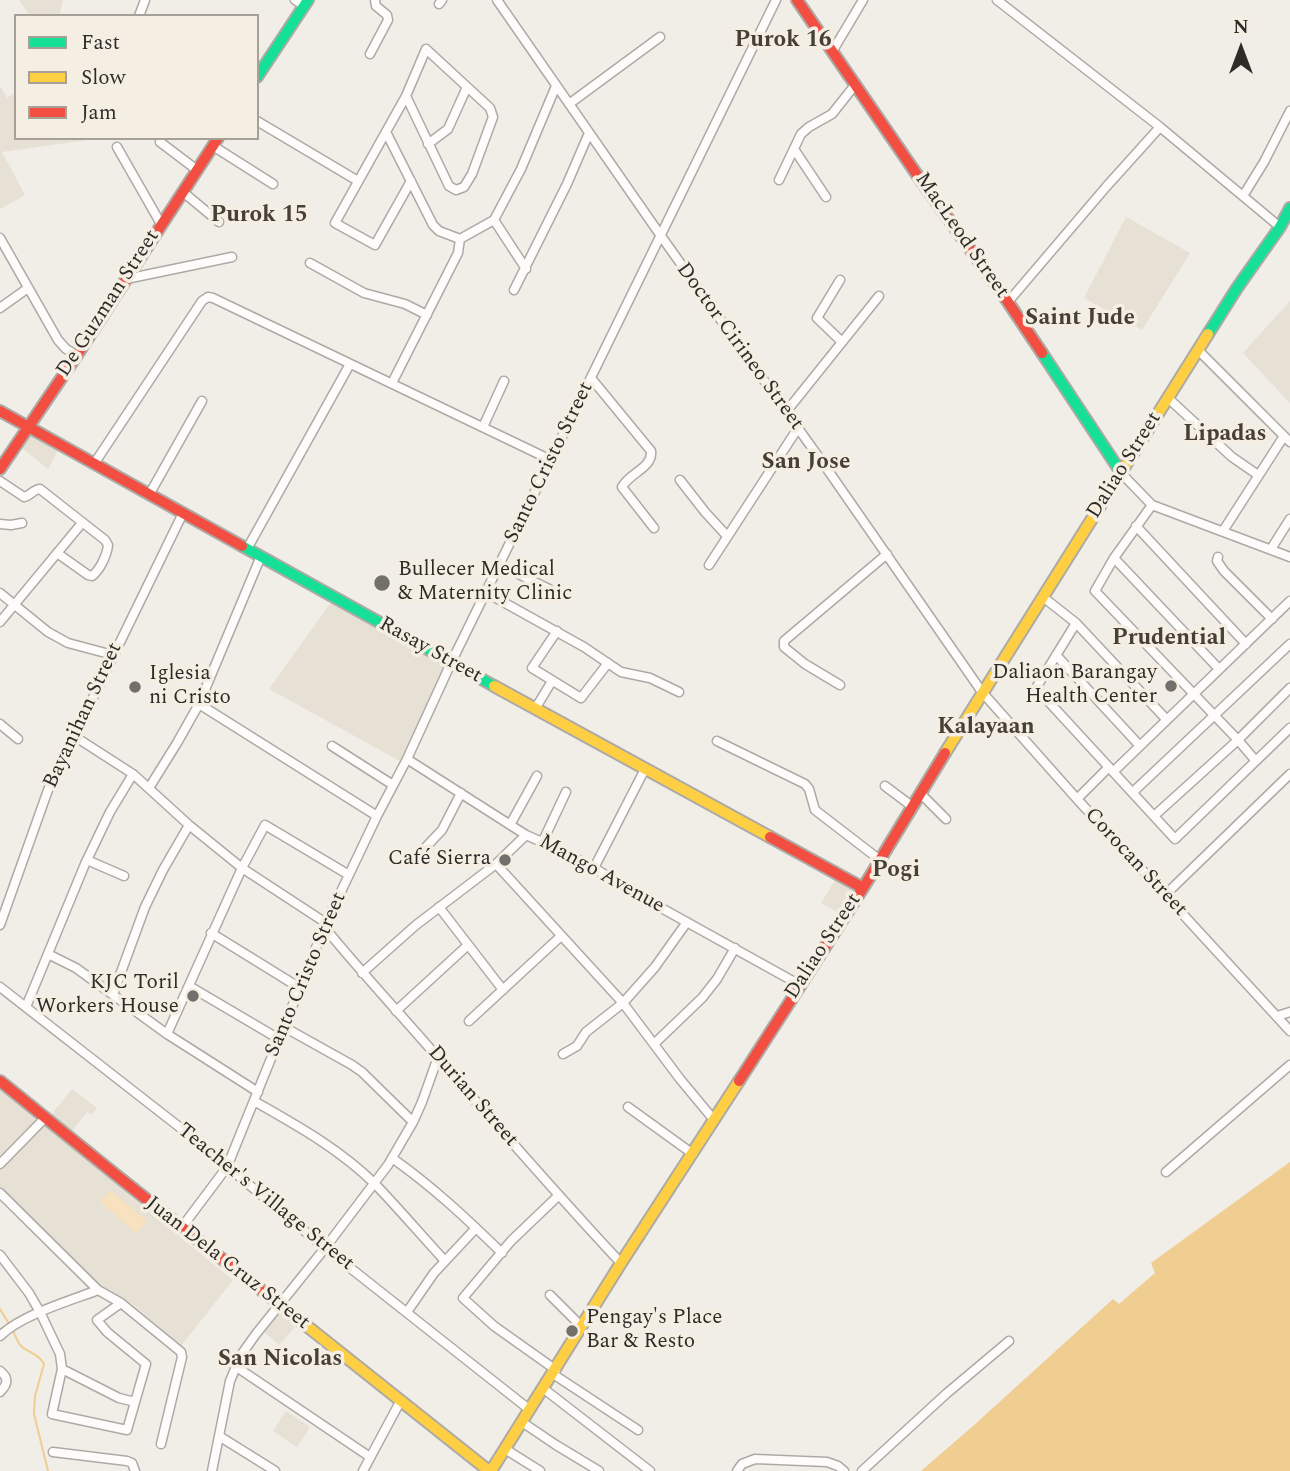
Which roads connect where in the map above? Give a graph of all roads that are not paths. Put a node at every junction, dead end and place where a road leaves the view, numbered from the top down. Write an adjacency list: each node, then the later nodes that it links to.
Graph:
1 (375, 0): 10 (street)
2 (497, 0): 13 (street, Doctor Cirineo Street)
3 (776, 0): 40 (street, Santo Cristo Street)
4 (797, 0): 9 (street, MacLeod Street)
5 (863, 0): 9 (street)
6 (302, 2): 11 (street)
7 (1001, 2): 19 (street)
8 (660, 37): 16 (street)
9 (832, 51): 12 (street, MacLeod Street)
10 (370, 54)
11 (259, 74)
12 (855, 85): 26 (street); 51 (street, MacLeod Street)
13 (556, 86): 16 (street, Doctor Cirineo Street); 36 (street)
14 (467, 87): 15 (street); 24 (street); 24 (street)
15 (406, 96): 20 (street); 24 (street)
16 (569, 104): 21 (street, Doctor Cirineo Street)
17 (1290, 111): 33 (street)
18 (259, 122): 29 (street)
19 (1160, 127): 33 (street); 51 (street)
20 (386, 132): 29 (street); 30 (street)
21 (589, 133): 40 (street, Doctor Cirineo Street); 45 (street)
22 (160, 142): 27 (street)
23 (215, 142): 27 (street, De Guzman Street); 31 (street)
24 (428, 144)
25 (117, 147): 38 (street)
26 (794, 149): 28 (street); 34 (street)
27 (197, 170): 32 (street, De Guzman Street)
28 (779, 180)
29 (358, 181): 30 (street)
30 (411, 181): 42 (street)
31 (273, 184)
32 (183, 192): 37 (street); 38 (street, De Guzman Street)
33 (1242, 196): 39 (street)
34 (826, 197)
35 (1290, 208): 39 (street, Daliao Street)
36 (494, 220): 42 (street); 45 (street)
37 (219, 222)
38 (161, 224): 46 (street, De Guzman Street)
39 (1280, 227): 55 (street, Daliao Street)
40 (661, 236): 58 (street, Santo Cristo Street); 64 (street, Doctor Cirineo Street)
41 (0, 238): 48 (street)
42 (460, 239): 53 (street)
43 (232, 257): 46 (street)
44 (310, 263): 53 (street)
45 (526, 269): 49 (street)
46 (126, 279): 56 (street, De Guzman Street)
47 (840, 280): 54 (street)
48 (29, 288): 52 (street); 56 (street)
49 (514, 290)
50 (879, 296): 54 (street)
51 (1008, 302): 72 (street, MacLeod Street)
52 (0, 308)
53 (427, 315): 60 (street)
54 (842, 342): 64 (street)
55 (1199, 351): 61 (street, Daliao Street); 68 (street)
56 (77, 355): 65 (street, De Guzman Street)
57 (350, 364): 60 (street); 70 (street); 87 (street)
58 (591, 378): 69 (street, Santo Cristo Street); 84 (street)
59 (504, 382): 66 (street)
60 (392, 383): 66 (street)
61 (1168, 398): 72 (street, Daliao Street); 73 (street)
62 (202, 401): 76 (street)
63 (0, 411): 65 (street, Rasay Street)
64 (786, 412): 67 (street, Doctor Cirineo Street)
65 (29, 426): 70 (street, Rasay Street); 71 (street, De Guzman Street)
66 (483, 427): 69 (street)
67 (798, 428): 86 (street); 90 (street, Doctor Cirineo Street)
68 (1287, 439): 73 (street)
69 (551, 460): 95 (street, Santo Cristo Street)
70 (94, 464): 76 (street, Rasay Street)
71 (0, 469)
72 (1122, 474): 77 (street); 100 (street, Daliao Street)
73 (1258, 475): 85 (street)
74 (680, 480): 86 (street)
75 (0, 481): 81 (street)
76 (149, 495): 78 (street, Rasay Street)
77 (1152, 505): 83 (street); 85 (street)
78 (183, 513): 87 (street, Rasay Street); 109 (street, Bayanihan Street)
79 (1290, 519): 88 (street)
80 (22, 523): 82 (street)
81 (82, 523): 89 (street); 89 (street)
82 (0, 524)
83 (1136, 526): 94 (street); 107 (street)
84 (654, 528)
85 (1223, 531): 88 (street)
86 (727, 536): 96 (street)
87 (247, 549): 91 (street, Rasay Street)
88 (1271, 549): 93 (street)
89 (57, 552): 102 (street)
90 (887, 554): 115 (street); 118 (street, Doctor Cirineo Street)
91 (261, 556): 111 (street, Rasay Street); 120 (street)
92 (1218, 557): 103 (street)
93 (1290, 557)
94 (1114, 558): 113 (street); 119 (street)
95 (500, 565): 97 (street); 99 (street, Santo Cristo Street)
96 (709, 565)
97 (549, 589)
98 (0, 593): 102 (street)
99 (487, 593): 106 (street); 111 (street, Santo Cristo Street)
100 (1043, 597): 105 (street); 118 (street, Daliao Street)
101 (1290, 601): 103 (street)
102 (14, 604): 104 (street); 109 (street)
103 (1272, 619): 107 (street)
104 (0, 622)
105 (1076, 623): 110 (street); 123 (street)
106 (557, 631): 112 (street); 114 (street)
107 (1245, 644): 113 (street)
108 (1290, 644): 122 (street)
109 (113, 655): 126 (street, Bayanihan Street)
110 (1056, 655): 131 (street); 135 (street)
111 (452, 663): 121 (street, Rasay Street); 132 (street, Santo Cristo Street)
112 (608, 663): 114 (street); 117 (street)
113 (1219, 669): 119 (street)
114 (552, 681): 121 (street)
115 (840, 685)
116 (1290, 688): 128 (street)
117 (679, 692)
118 (982, 692): 145 (street, Daliao Street); 146 (street, Corocan Street)
119 (1192, 694): 122 (street); 123 (street)
120 (199, 704): 141 (street); 148 (street)
121 (535, 709): 134 (street, Rasay Street)
122 (1214, 715): 128 (street); 143 (street)
123 (1166, 719): 131 (street)
124 (0, 724): 127 (street)
125 (1290, 728): 133 (street)
126 (74, 736): 136 (street, Durian Street); 167 (street, Bayanihan Street)
127 (18, 739)
128 (1238, 740): 133 (street); 149 (street)
129 (717, 741): 157 (street)
130 (332, 746): 139 (street)
131 (1140, 746): 135 (street)
132 (407, 759): 139 (street, Santo Cristo Street); 144 (street, Mango Avenue)
133 (1255, 761): 149 (street)
134 (645, 769): 160 (street); 163 (street, Rasay Street)
135 (1111, 769): 143 (street); 146 (street)
136 (134, 774): 141 (street, Durian Street); 156 (street)
137 (1290, 774): 164 (street)
138 (537, 776): 152 (street)
139 (393, 785): 148 (street, Santo Cristo Street)
140 (885, 786): 147 (street)
141 (149, 788): 151 (street, Durian Street)
142 (566, 792): 154 (street)
143 (1133, 792): 149 (street)
144 (461, 793): 152 (street, Mango Avenue); 155 (street)
145 (921, 794): 147 (street, Daliao Street); 150 (street)
146 (1077, 799): 164 (street, Corocan Street)
147 (912, 807): 157 (street, Daliao Street)
148 (377, 816): 161 (street, Santo Cristo Street)
149 (1154, 816)
150 (946, 819)
151 (189, 825): 159 (street, Durian Street); 180 (street)
152 (510, 825): 153 (street, Mango Avenue)
153 (526, 835): 154 (street, Mango Avenue); 158 (street)
154 (542, 842): 160 (street, Mango Avenue)
155 (424, 849)
156 (87, 860): 162 (street); 173 (street)
157 (880, 860): 163 (street, Daliao Street)
158 (496, 864): 165 (street); 170 (street)
159 (242, 868): 161 (street); 168 (street, Durian Street); 169 (street)
160 (594, 868): 166 (street, Mango Avenue)
161 (349, 874): 168 (street, Santo Cristo Street)
162 (124, 876)
163 (863, 888): 175 (street, Daliao Street)
164 (1165, 895): 185 (street, Corocan Street)
165 (439, 907): 171 (street); 174 (street)
166 (687, 922): 172 (street, Mango Avenue); 181 (street)
167 (0, 925)
168 (325, 925): 174 (street, Durian Street); 178 (street, Santo Cristo Street)
169 (211, 933): 176 (street); 178 (street)
170 (562, 936): 179 (street); 181 (street)
171 (468, 945): 179 (street); 183 (street)
172 (735, 948): 175 (street, Mango Avenue); 191 (street)
173 (48, 954): 180 (street); 182 (street)
174 (362, 973): 183 (street, Durian Street)
175 (800, 985): 199 (street, Daliao Street)
176 (189, 986): 189 (street); 190 (street)
177 (0, 987): 182 (street, Teacher's Village Street)
178 (300, 988): 187 (street, Santo Cristo Street)
179 (503, 990): 186 (street)
180 (113, 994): 189 (street)
181 (623, 1003): 191 (street); 192 (street)
182 (26, 1007): 204 (street, Teacher's Village Street)
183 (396, 1011): 193 (street, Durian Street)
184 (1290, 1012): 185 (street)
185 (1277, 1016): 188 (street, Corocan Street)
186 (469, 1021)
187 (284, 1027): 190 (street, Santo Cristo Street); 200 (street)
188 (1290, 1031)
189 (167, 1034): 196 (street)
190 (279, 1040): 196 (street, Santo Cristo Street)
191 (654, 1044): 199 (street)
192 (563, 1054)
193 (438, 1057): 200 (street); 208 (street, Durian Street)
194 (1290, 1065): 205 (street)
195 (0, 1081): 198 (street, Juan Dela Cruz Street)
196 (256, 1097): 204 (street, Santo Cristo Street); 206 (street)
197 (628, 1107): 201 (street)
198 (45, 1118): 203 (street); 209 (street, Juan Dela Cruz Street)
199 (714, 1120): 201 (street, Daliao Street)
200 (413, 1122): 202 (street)
201 (693, 1154): 215 (street, Daliao Street)
202 (392, 1158): 206 (street); 210 (street)
203 (0, 1164)
204 (227, 1167): 209 (street, Santo Cristo Street); 211 (street, Teacher's Village Street)
205 (1166, 1172)
206 (374, 1184): 211 (street); 214 (street)
207 (0, 1193): 216 (street)
208 (558, 1196): 212 (street); 215 (street, Durian Street)
209 (182, 1227): 219 (street, Juan Dela Cruz Street)
210 (475, 1228): 212 (street); 214 (street)
211 (325, 1248): 219 (street); 221 (street, Teacher's Village Street)
212 (502, 1254): 228 (street)
213 (0, 1255): 220 (street)
214 (445, 1261): 221 (street)
215 (621, 1263): 222 (street, Daliao Street)
216 (98, 1290): 218 (street); 220 (street)
217 (550, 1295): 222 (street)
218 (121, 1303): 232 (street); 237 (street)
219 (279, 1305): 225 (street); 231 (street, Juan Dela Cruz Street)
220 (40, 1312): 223 (street); 226 (street)
221 (407, 1312): 233 (street, Teacher's Village Street)
222 (582, 1327): 228 (street, Daliao Street)
223 (0, 1336)
224 (1009, 1341): 251 (street)
225 (235, 1366): 236 (street); 240 (street)
226 (62, 1369): 232 (street); 232 (street)
227 (0, 1371): 230 (street)
228 (554, 1372): 229 (street, Daliao Street); 235 (street)
229 (544, 1389): 233 (street, Daliao Street); 248 (street)
230 (0, 1392)
231 (401, 1399): 240 (street); 246 (street, Juan Dela Cruz Street)
232 (135, 1402)
233 (530, 1409): 234 (street, Daliao Street)
234 (522, 1422): 238 (street, Daliao Street); 241 (street)
235 (638, 1430)
236 (219, 1436): 243 (street); 244 (street)
237 (161, 1444)
238 (505, 1449): 246 (street, Daliao Street); 247 (street)
239 (53, 1452): 242 (street)
240 (370, 1457): 245 (street)
241 (593, 1470)
242 (135, 1471)
243 (212, 1471)
244 (275, 1471)
245 (363, 1471)
246 (490, 1471)
247 (540, 1471)
248 (650, 1471)
249 (737, 1471): 250 (street)
250 (844, 1471)
251 (862, 1471)

